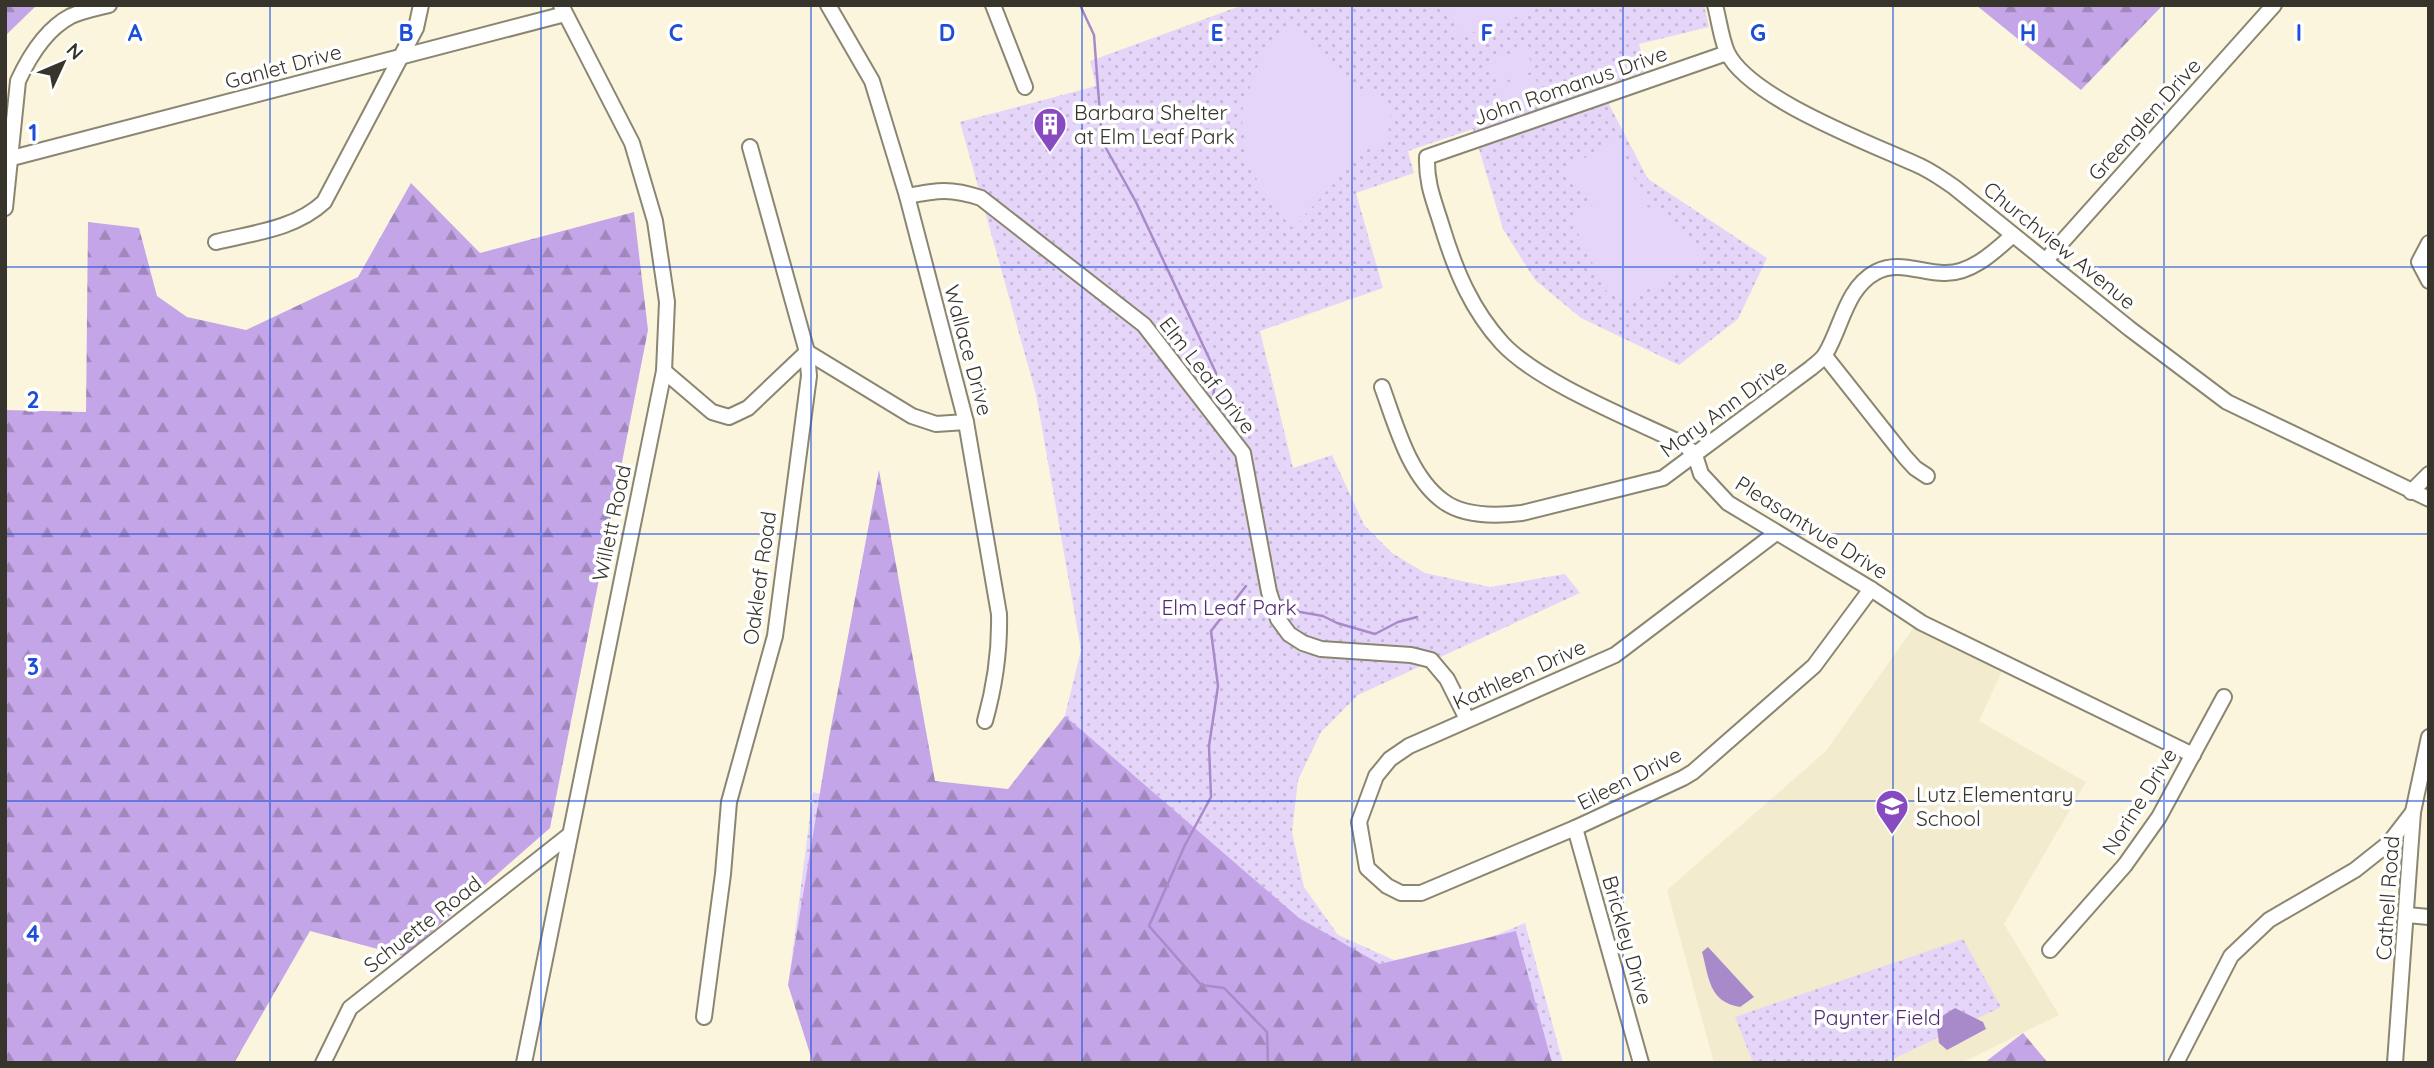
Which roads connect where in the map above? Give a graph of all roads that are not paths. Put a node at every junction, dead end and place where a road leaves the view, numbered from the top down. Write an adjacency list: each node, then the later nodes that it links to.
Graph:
1 (109, 5): 13 (street)
2 (421, 5): 9 (street)
3 (828, 5): 14 (street, Wallace Drive)
4 (993, 5): 10 (street)
5 (1715, 5): 8 (street, Churchview Avenue)
6 (2274, 5): 19 (street, Greenglen Drive)
7 (563, 10): 9 (street, Ganlet Drive); 23 (street, Willett Road)
8 (1727, 53): 12 (street, John Romanus Drive); 16 (street, Churchview Avenue)
9 (401, 57): 13 (street, Ganlet Drive); 17 (street)
10 (1025, 87)
11 (750, 147): 21 (street, Oakleaf Road)
12 (1427, 157): 26 (street, Pleasantvue Drive)
13 (12, 158): 15 (street)
14 (906, 196): 25 (street, Wallace Drive); 34 (street, Elm Leaf Drive)
15 (5, 208)
16 (2013, 235): 19 (street, Churchview Avenue); 22 (street, Mary Ann Drive)
17 (216, 242)
18 (2429, 243): 20 (street)
19 (2046, 260): 29 (street, Churchview Avenue)
20 (2429, 281)
21 (807, 352): 23 (street); 25 (street); 45 (street, Oakleaf Road)
22 (1825, 356): 26 (street, Mary Ann Drive); 28 (street)
23 (664, 372): 40 (street, Willett Road)
24 (1382, 387): 26 (street, Mary Ann Drive)
25 (966, 422): 35 (street, Wallace Drive)
26 (1695, 455): 31 (street, Pleasantvue Drive)
27 (2429, 474): 29 (street)
28 (1927, 476)
29 (2412, 492): 30 (street, Churchview Avenue)
30 (2428, 500)
31 (1776, 533): 32 (street, Pleasantvue Drive); 34 (street, Kathleen Drive)
32 (1871, 589): 37 (street, Pleasantvue Drive); 39 (street, Eileen Drive)
33 (2224, 697): 37 (street, Norine Drive)
34 (1468, 719): 41 (street, Kathleen Drive)
35 (985, 721)
36 (2429, 737): 38 (street, Cathell Road)
37 (2193, 755): 44 (street, Norine Drive)
38 (2413, 812): 42 (street, Cathell Road); 49 (street)
39 (1575, 828): 41 (street, Eileen Drive); 48 (street, Brickley Drive)
40 (568, 836): 46 (street, Schuette Road); 47 (street, Willett Road)
41 (1387, 886)
42 (2407, 915): 43 (street); 50 (street, Cathell Road)
43 (2429, 917)
44 (2050, 950)
45 (704, 1017)
46 (323, 1063)
47 (524, 1063)
48 (1641, 1063)
49 (2176, 1063)
50 (2395, 1063)

